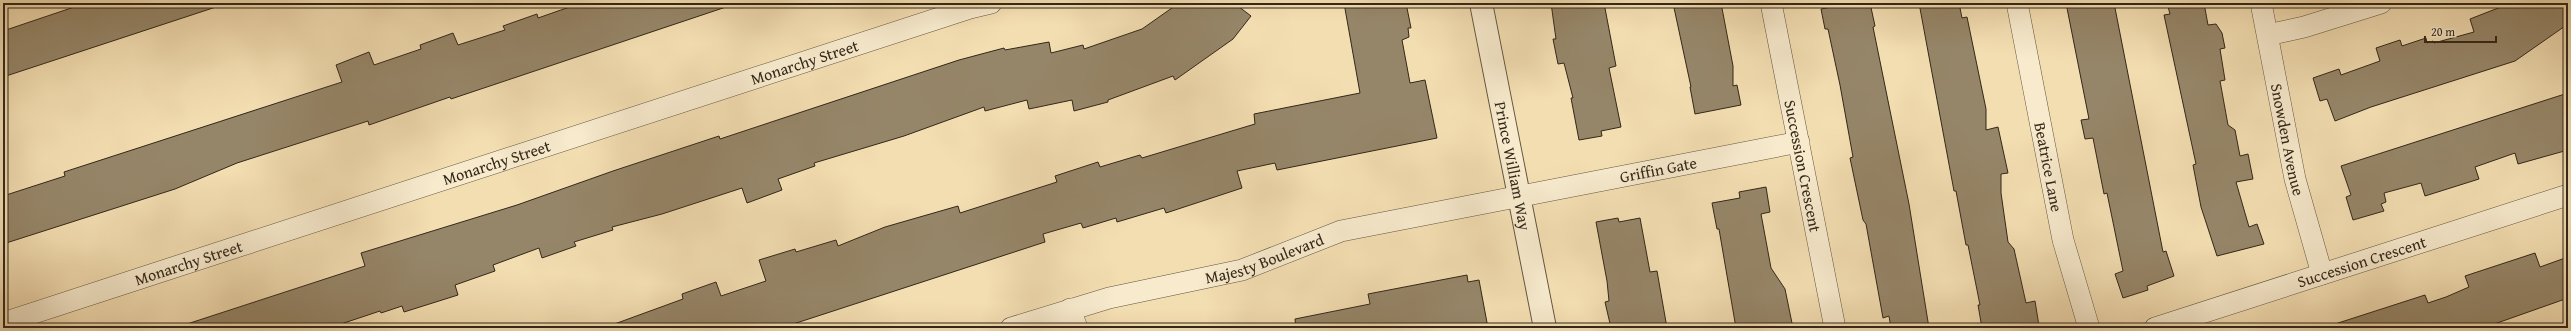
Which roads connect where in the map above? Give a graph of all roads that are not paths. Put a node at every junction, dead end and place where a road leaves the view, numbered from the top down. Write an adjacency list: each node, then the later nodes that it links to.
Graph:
1 (991, 3): 13 (street, Monarchy Street)
2 (1481, 3): 9 (street, Prince William Way)
3 (1771, 3): 8 (street, Succession Crescent)
4 (2017, 3): 17 (street, Beatrice Lane)
5 (2262, 3): 7 (street, Snowden Avenue)
6 (2381, 3): 7 (street)
7 (2268, 35): 11 (street, Snowden Avenue)
8 (1799, 142): 9 (street, Griffin Gate); 16 (street, Succession Crescent)
9 (1518, 195): 12 (street, Majesty Boulevard); 15 (street, Prince William Way)
10 (2568, 195): 11 (street, Succession Crescent)
11 (2322, 274): 18 (street, Succession Crescent)
12 (1074, 318): 14 (street, Majesty Boulevard)
13 (3, 323)
14 (1011, 328)
15 (1544, 328)
16 (1835, 328)
17 (2089, 328)
18 (2155, 328)

